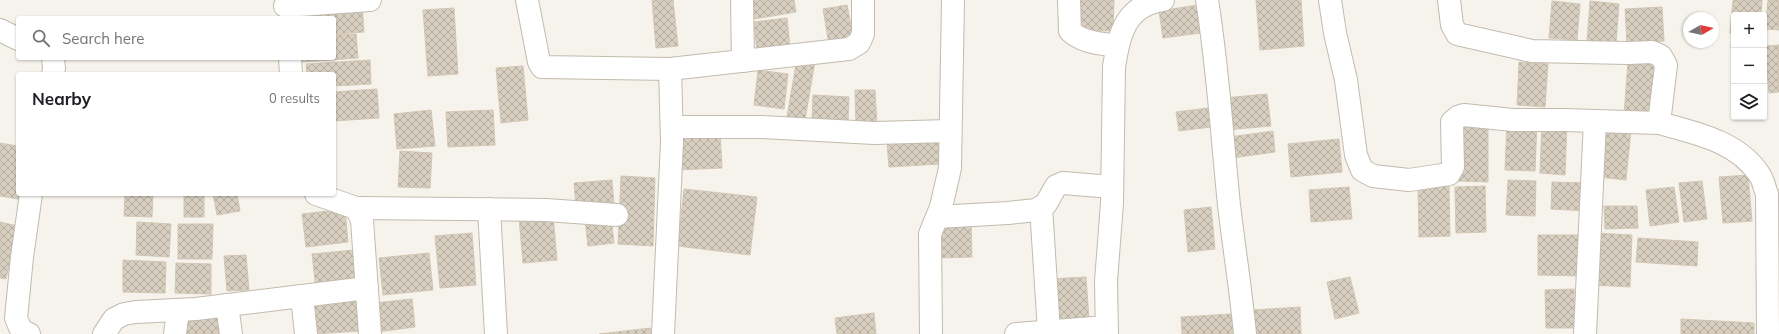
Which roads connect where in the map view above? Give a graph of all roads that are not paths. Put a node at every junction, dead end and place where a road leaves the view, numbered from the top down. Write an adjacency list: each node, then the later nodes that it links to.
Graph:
1 (370, 0): 11 (street)
2 (527, 0): 18 (street)
3 (742, 0): 17 (street)
4 (863, 0): 17 (street)
5 (953, 0): 24 (street)
6 (1069, 0): 14 (street)
7 (1163, 0): 14 (street)
8 (1207, 0): 49 (street)
9 (1330, 0): 21 (street)
10 (1449, 0): 22 (street)
11 (286, 8)
12 (0, 30): 13 (street)
13 (16, 38)
14 (1117, 46): 25 (street)
15 (53, 60): 19 (street)
16 (290, 60): 20 (street)
17 (743, 61): 18 (street)
18 (670, 69): 23 (street)
19 (53, 72)
20 (291, 72)
21 (1595, 121): 22 (street); 50 (street)
22 (1659, 123): 51 (street)
23 (672, 127): 24 (street); 46 (street)
24 (950, 131): 32 (street)
25 (1112, 187): 28 (street); 37 (street)
26 (31, 196): 39 (street)
27 (322, 196): 29 (street)
28 (1041, 207): 32 (street); 38 (street)
29 (356, 208): 30 (street); 33 (street)
30 (489, 209): 31 (street); 45 (street)
31 (617, 215)
32 (937, 217): 47 (street)
33 (367, 288): 34 (street); 44 (street)
34 (302, 296): 35 (street); 43 (street)
35 (227, 305): 36 (street); 42 (street)
36 (178, 310): 40 (street); 41 (street)
37 (1106, 330): 38 (street)
38 (1049, 331): 48 (street)
39 (29, 334)
40 (104, 334)
41 (175, 334)
42 (231, 334)
43 (306, 334)
44 (370, 334)
45 (496, 334)
46 (663, 334)
47 (931, 334)
48 (1016, 334)
49 (1245, 334)
50 (1585, 334)
51 (1768, 334)

